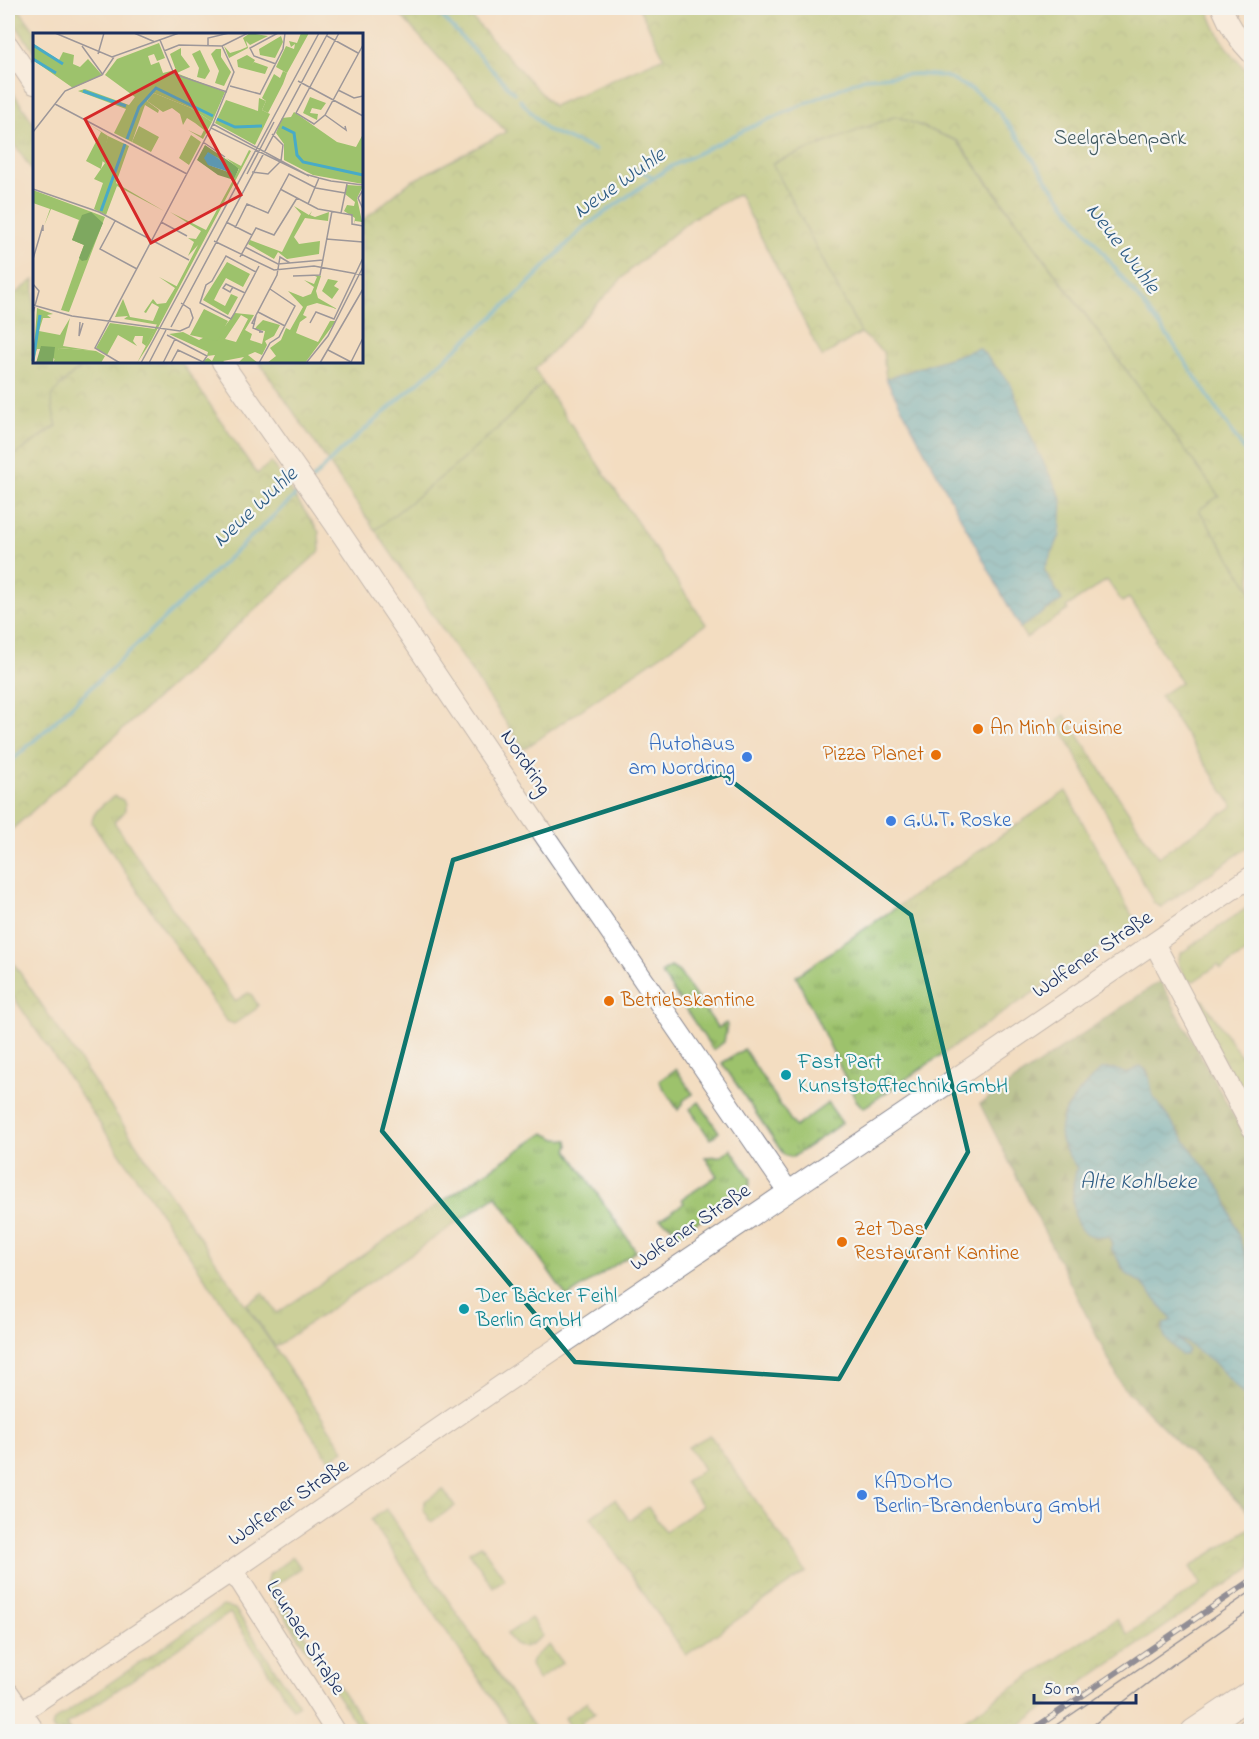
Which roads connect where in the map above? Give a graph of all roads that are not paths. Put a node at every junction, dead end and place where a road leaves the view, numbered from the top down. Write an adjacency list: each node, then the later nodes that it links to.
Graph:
1 (1222, 8): 3 (street)
2 (8, 45): 4 (street)
3 (1251, 54)
4 (33, 82)
5 (223, 363): 9 (street, Nordring)
6 (1251, 876): 7 (street, Wolfener Straße)
7 (1154, 943): 8 (street); 9 (street, Wolfener Straße)
8 (1251, 1128)
9 (788, 1191): 10 (street, Wolfener Straße)
10 (229, 1573): 13 (street, Wolfener Straße); 15 (street, Leunaer Straße)
11 (8, 1692): 13 (street)
12 (1251, 1693): 16 (main road)
13 (14, 1717): 14 (street)
14 (34, 1731)
15 (336, 1731)
16 (1194, 1731)

